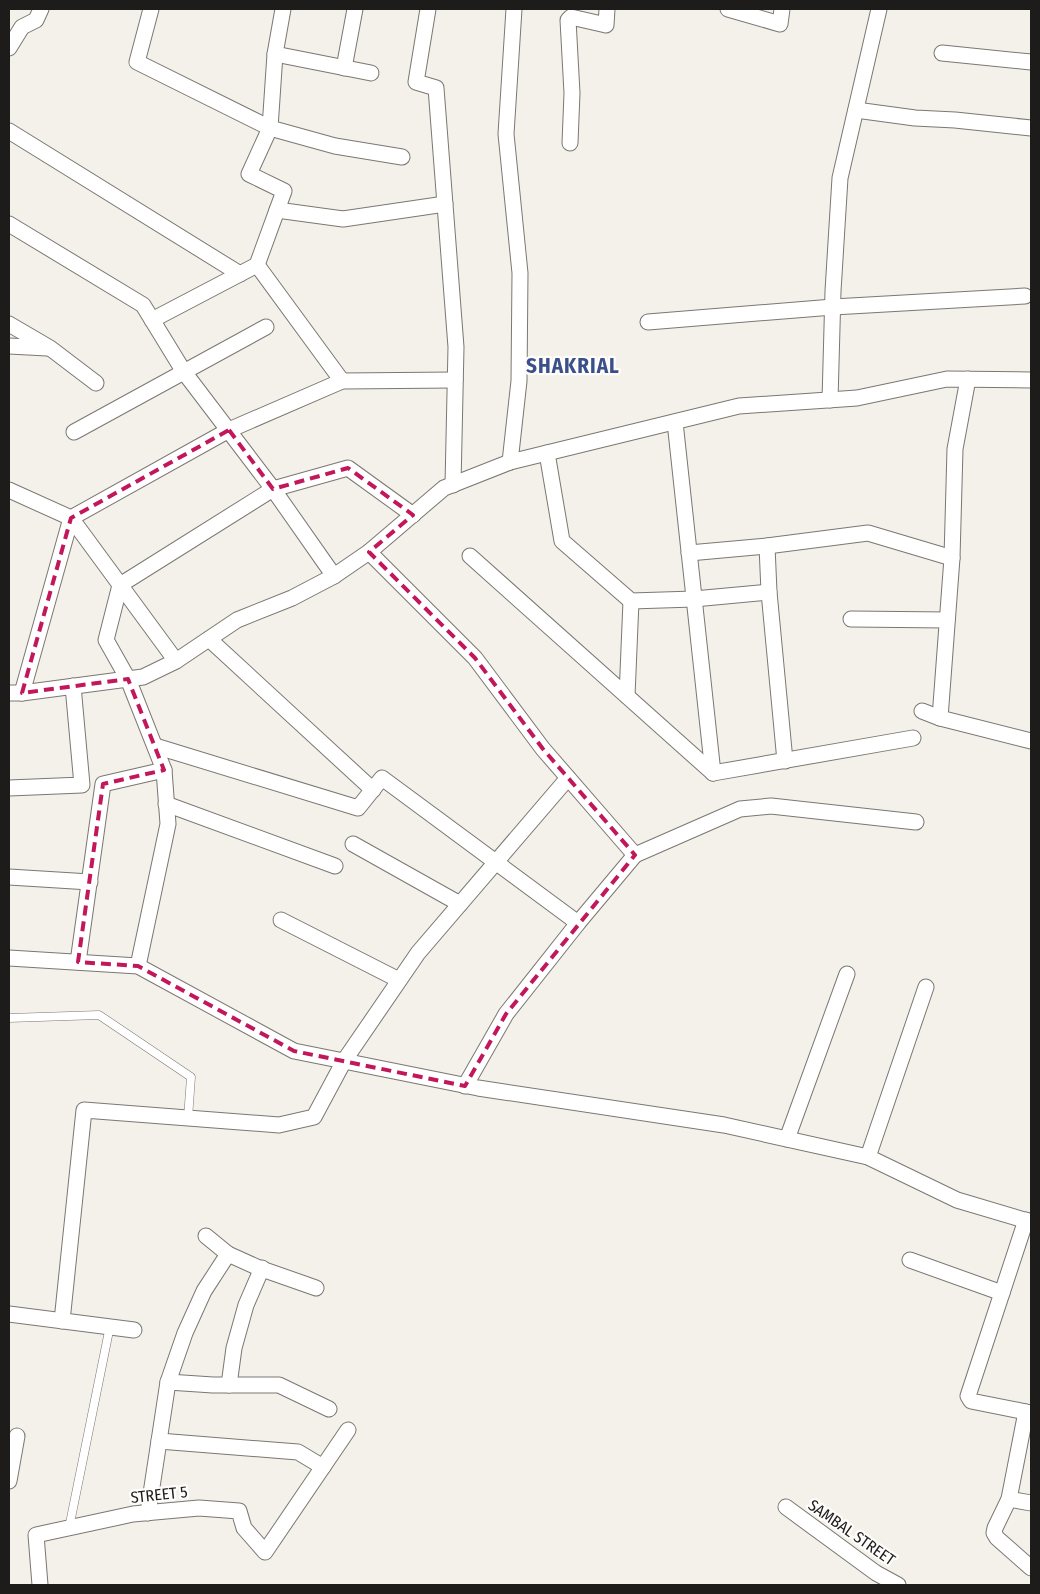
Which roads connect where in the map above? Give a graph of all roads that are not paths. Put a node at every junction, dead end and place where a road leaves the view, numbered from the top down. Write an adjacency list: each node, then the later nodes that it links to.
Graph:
1 (41, 9): 11 (street)
2 (151, 9): 18 (street)
3 (283, 9): 13 (street)
4 (355, 9): 15 (street)
5 (428, 9): 23 (street)
6 (514, 9): 47 (street)
7 (607, 9): 21 (street)
8 (728, 9): 9 (street)
9 (782, 9)
10 (880, 9): 17 (street)
11 (9, 48)
12 (942, 53): 14 (street)
13 (275, 54): 15 (street); 18 (street)
14 (1031, 62)
15 (344, 68): 16 (street)
16 (371, 72)
17 (856, 110): 19 (street); 29 (street)
18 (270, 128): 22 (street); 24 (street)
19 (1031, 128)
20 (9, 131): 27 (street)
21 (570, 143)
22 (402, 157)
23 (445, 204): 24 (street); 38 (street)
24 (277, 210): 26 (street)
25 (9, 224): 30 (street)
26 (257, 265): 27 (street); 40 (street)
27 (240, 274): 30 (street)
28 (1025, 296): 29 (street)
29 (833, 307): 31 (street); 42 (street)
30 (152, 320): 36 (street)
31 (648, 322)
32 (9, 324): 35 (street)
33 (266, 327): 36 (street)
34 (9, 346): 35 (street)
35 (50, 348): 41 (street)
36 (184, 372): 44 (street); 45 (street)
37 (968, 379): 39 (street); 42 (street); 57 (street)
38 (455, 380): 40 (street); 48 (street)
39 (1031, 380)
40 (342, 381): 44 (street)
41 (96, 383)
42 (830, 400): 43 (street)
43 (674, 422): 46 (street); 55 (street)
44 (229, 430): 49 (street); 52 (street)
45 (74, 432)
46 (547, 453): 47 (street); 62 (street)
47 (510, 462): 48 (street)
48 (453, 485): 51 (street)
49 (273, 489): 51 (street); 58 (street); 59 (street)
50 (9, 490): 52 (street)
51 (413, 515): 54 (street)
52 (71, 518): 59 (street); 69 (street)
53 (766, 546): 55 (street); 57 (street); 60 (street)
54 (369, 552): 58 (street); 79 (street)
55 (689, 553): 61 (street)
56 (470, 556): 70 (street)
57 (952, 558): 64 (street)
58 (334, 576): 65 (street)
59 (120, 585): 66 (street); 67 (street)
60 (768, 592): 61 (street); 76 (street)
61 (694, 599): 62 (street); 78 (street)
62 (631, 601): 70 (street)
63 (851, 619): 64 (street)
64 (947, 620): 72 (street)
65 (209, 639): 66 (street); 81 (street)
66 (176, 661): 67 (street)
67 (128, 679): 68 (street); 75 (street)
68 (73, 686): 69 (street); 80 (street)
69 (16, 693)
70 (627, 696): 78 (street)
71 (922, 711): 72 (street)
72 (940, 718): 74 (street)
73 (913, 738): 76 (street)
74 (1031, 740)
75 (155, 746): 77 (street); 81 (street)
76 (785, 761): 78 (street)
77 (164, 770): 82 (street); 89 (street)
78 (714, 774)
79 (568, 778): 85 (street); 86 (street)
80 (9, 788)
81 (373, 790): 86 (street)
82 (166, 804): 87 (street); 95 (street)
83 (916, 822): 85 (street)
84 (353, 844): 90 (street)
85 (635, 855): 92 (street)
86 (496, 863): 90 (street); 92 (street)
87 (335, 866)
88 (9, 877): 89 (street)
89 (90, 882): 94 (street)
90 (460, 904): 97 (street)
91 (281, 920): 97 (street)
92 (578, 923): 101 (street)
93 (9, 958): 94 (street)
94 (78, 962): 95 (street)
95 (138, 966): 100 (street)
96 (847, 974): 103 (street)
97 (399, 980): 100 (street)
98 (926, 986): 104 (street)
99 (9, 1018): 102 (lane)
100 (344, 1061): 101 (street); 102 (street)
101 (466, 1086): 103 (street)
102 (188, 1118): 113 (street)
103 (787, 1139): 104 (street)
104 (868, 1157): 105 (street)
105 (1029, 1221): 111 (street)
106 (206, 1236): 107 (street)
107 (228, 1254): 109 (street); 116 (street)
108 (910, 1260): 111 (street)
109 (262, 1268): 110 (street); 117 (street)
110 (316, 1288)
111 (1002, 1293): 119 (street)
112 (9, 1314): 113 (street)
113 (62, 1321): 114 (street)
114 (110, 1326): 115 (street); 129 (lane)
115 (134, 1330)
116 (168, 1382): 117 (street); 122 (street)
117 (229, 1385): 118 (street)
118 (329, 1408)
119 (1028, 1413): 125 (street)
120 (348, 1430): 123 (street)
121 (16, 1436): 124 (street)
122 (159, 1441): 123 (street); 128 (street)
123 (323, 1467): 128 (street, STREET 5)
124 (9, 1481)
125 (1009, 1499): 126 (street); 130 (street)
126 (1031, 1503)
127 (786, 1507): 132 (street, SAMBAL STREET)
128 (148, 1513): 129 (street, STREET 5)
129 (69, 1528): 131 (street, STREET 5)
130 (1031, 1568)
131 (40, 1585)
132 (898, 1585)

